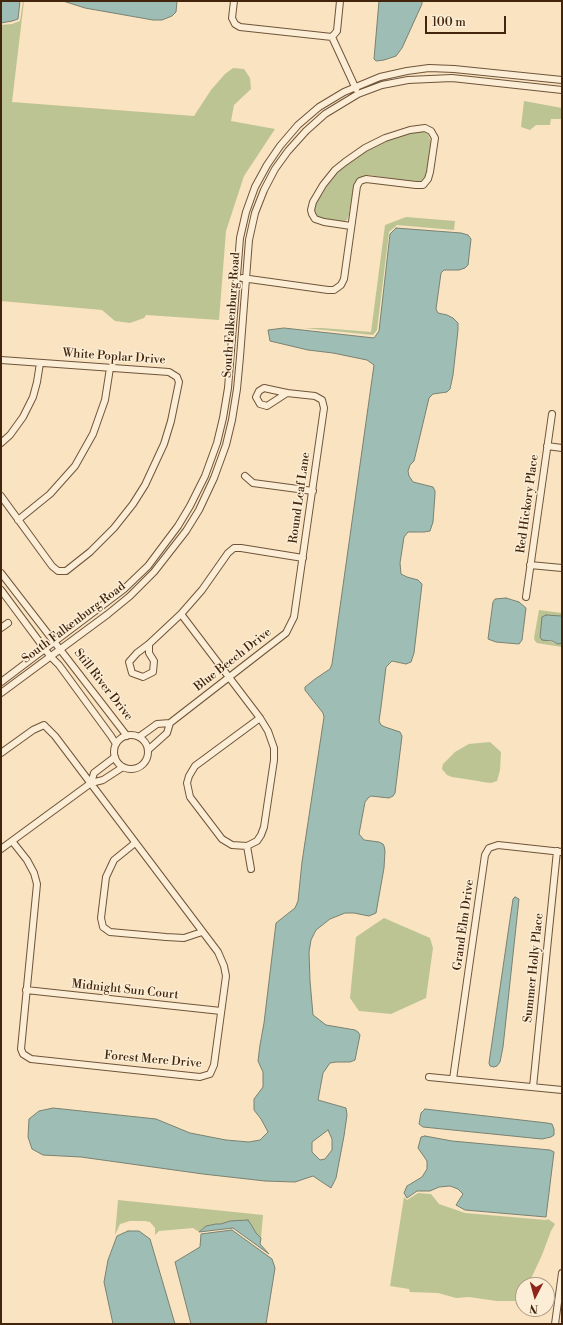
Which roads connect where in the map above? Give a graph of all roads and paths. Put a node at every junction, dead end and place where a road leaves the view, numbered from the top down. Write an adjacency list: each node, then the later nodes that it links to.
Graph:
1 (234, 1): 3 (street)
2 (340, 1): 3 (street)
3 (332, 38): 5 (street)
4 (562, 80): 5 (street, South Falkenburg Road)
5 (354, 87): 7 (street); 9 (street, South Falkenburg Road)
6 (562, 90): 7 (street, South Falkenburg Road)
7 (358, 94): 10 (street, South Falkenburg Road)
8 (351, 226): 8 (street); 10 (street)
9 (237, 278): 10 (street); 19 (street, South Falkenburg Road)
10 (246, 278): 20 (street, South Falkenburg Road)
11 (1, 360): 12 (street, White Poplar Drive)
12 (40, 363): 13 (street, White Poplar Drive); 16 (street)
13 (110, 368): 24 (street); 24 (street, White Poplar Drive)
14 (287, 393): 14 (street, Round Leaf Lane); 22 (street, Round Leaf Lane)
15 (552, 414): 17 (street, Red Hickory Place)
16 (1, 444)
17 (547, 446): 18 (street); 26 (street, Red Hickory Place)
18 (562, 448)
19 (209, 465): 20 (street); 34 (street, South Falkenburg Road)
20 (217, 468): 37 (street, South Falkenburg Road)
21 (245, 476): 22 (street)
22 (313, 491): 25 (street, Round Leaf Lane)
23 (1, 496): 24 (street, White Poplar Drive)
24 (18, 520)
25 (303, 558): 31 (street, Round Leaf Lane); 39 (street, Blue Beech Drive)
26 (530, 565): 27 (street); 30 (street, Red Hickory Place)
27 (562, 568)
28 (1, 573): 34 (street, Still River Drive)
29 (1, 590): 36 (street, Still River Drive)
30 (526, 596)
31 (182, 614): 35 (street, Round Leaf Lane); 39 (street)
32 (8, 623): 33 (street)
33 (1, 628)
34 (56, 642): 36 (street, South Falkenburg Road); 37 (street, Still River Drive)
35 (149, 644): 35 (street, Round Leaf Lane)
36 (46, 649): 38 (street, Still River Drive); 40 (street, South Falkenburg Road)
37 (60, 649): 38 (street, South Falkenburg Road); 44 (street, Still River Drive)
38 (50, 656): 41 (street, South Falkenburg Road); 46 (street, Still River Drive)
39 (229, 678): 42 (street); 43 (street, Blue Beech Drive)
40 (1, 682)
41 (1, 693)
42 (260, 718): 54 (street); 54 (street)
43 (170, 723): 45 (street, Blue Beech Drive); 47 (street, Blue Beech Drive)
44 (127, 736): 45 (street); 46 (street)
45 (139, 737): 47 (street)
46 (116, 744): 49 (street)
47 (148, 750): 50 (street)
48 (1, 753): 51 (street, Forest Mere Drive)
49 (115, 757): 50 (street); 51 (street)
50 (123, 767): 51 (street)
51 (91, 783): 52 (street); 53 (street, Forest Mere Drive)
52 (12, 841): 55 (street); 59 (street, Forest Mere Drive)
53 (135, 843): 58 (street, Forest Mere Drive); 58 (street)
54 (247, 846): 57 (street)
55 (1, 849)
56 (560, 851): 62 (street, Grand Elm Drive); 63 (street, Summer Holly Place)
57 (252, 869)
58 (202, 932): 60 (street, Forest Mere Drive)
59 (26, 990): 60 (street, Midnight Sun Court); 60 (street, Forest Mere Drive)
60 (221, 1011)
61 (429, 1077): 62 (street)
62 (453, 1079): 63 (street)
63 (533, 1087): 64 (street)
64 (562, 1090)
65 (562, 1273): 66 (street)
66 (555, 1324)

